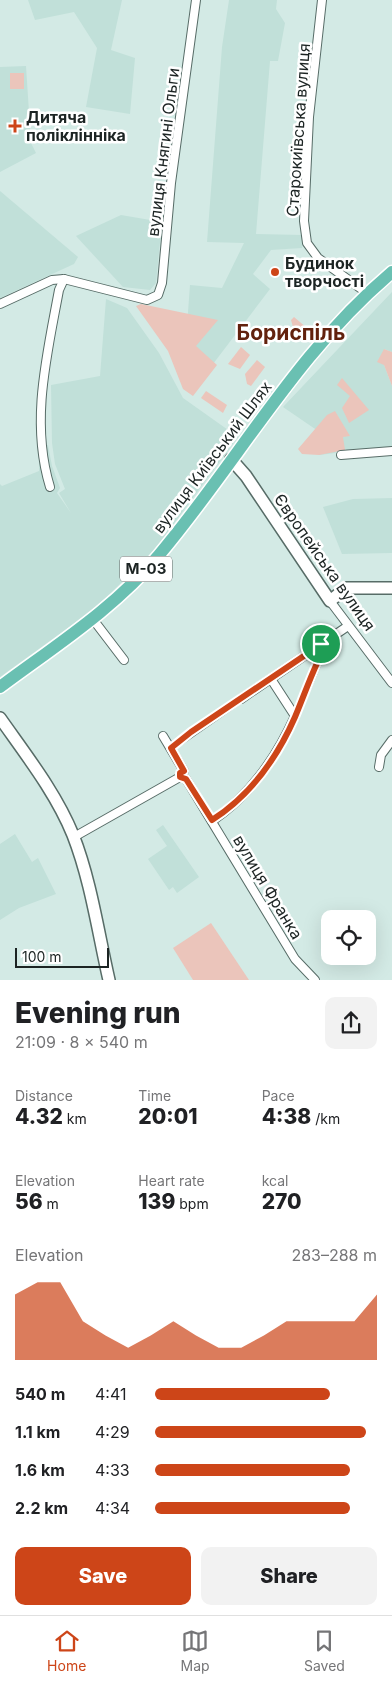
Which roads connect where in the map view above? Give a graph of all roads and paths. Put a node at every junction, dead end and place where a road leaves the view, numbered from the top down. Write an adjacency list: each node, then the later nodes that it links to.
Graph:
1 (196, 0): 4 (street, вулиця Княгині Ольги)
2 (322, 0): 5 (street, Старокиївська вулиця)
3 (392, 272): 5 (highway, вулиця Київський Шлях / М-03)
4 (64, 279): 6 (street); 10 (street)
5 (367, 293): 9 (highway, вулиця Київський Шлях / М-03)
6 (0, 304)
7 (392, 452): 8 (street)
8 (341, 456)
9 (231, 459): 12 (main road, Європейська вулиця); 13 (highway, вулиця Київський Шлях / М-03)
10 (50, 486)
11 (392, 588): 12 (main road)
12 (330, 601): 14 (street, Європейська вулиця)
13 (92, 618): 16 (street); 19 (highway, вулиця Київський Шлях / М-03)
14 (348, 626): 15 (street); 18 (street, Європейська вулиця)
15 (329, 639): 17 (street); 21 (street)
16 (124, 660)
17 (271, 679): 20 (street); 21 (street)
18 (392, 683)
19 (0, 687)
20 (241, 699): 25 (street)
21 (295, 716): 28 (street)
22 (0, 718): 29 (main road)
23 (163, 736): 25 (street, вулиця Франка)
24 (392, 740): 26 (street)
25 (171, 748): 27 (street, вулиця Франка)
26 (379, 767)
27 (183, 776): 28 (street, вулиця Франка); 29 (street)
28 (212, 820): 31 (street, вулиця Франка)
29 (74, 837): 30 (main road)
30 (109, 980)
31 (315, 980)

